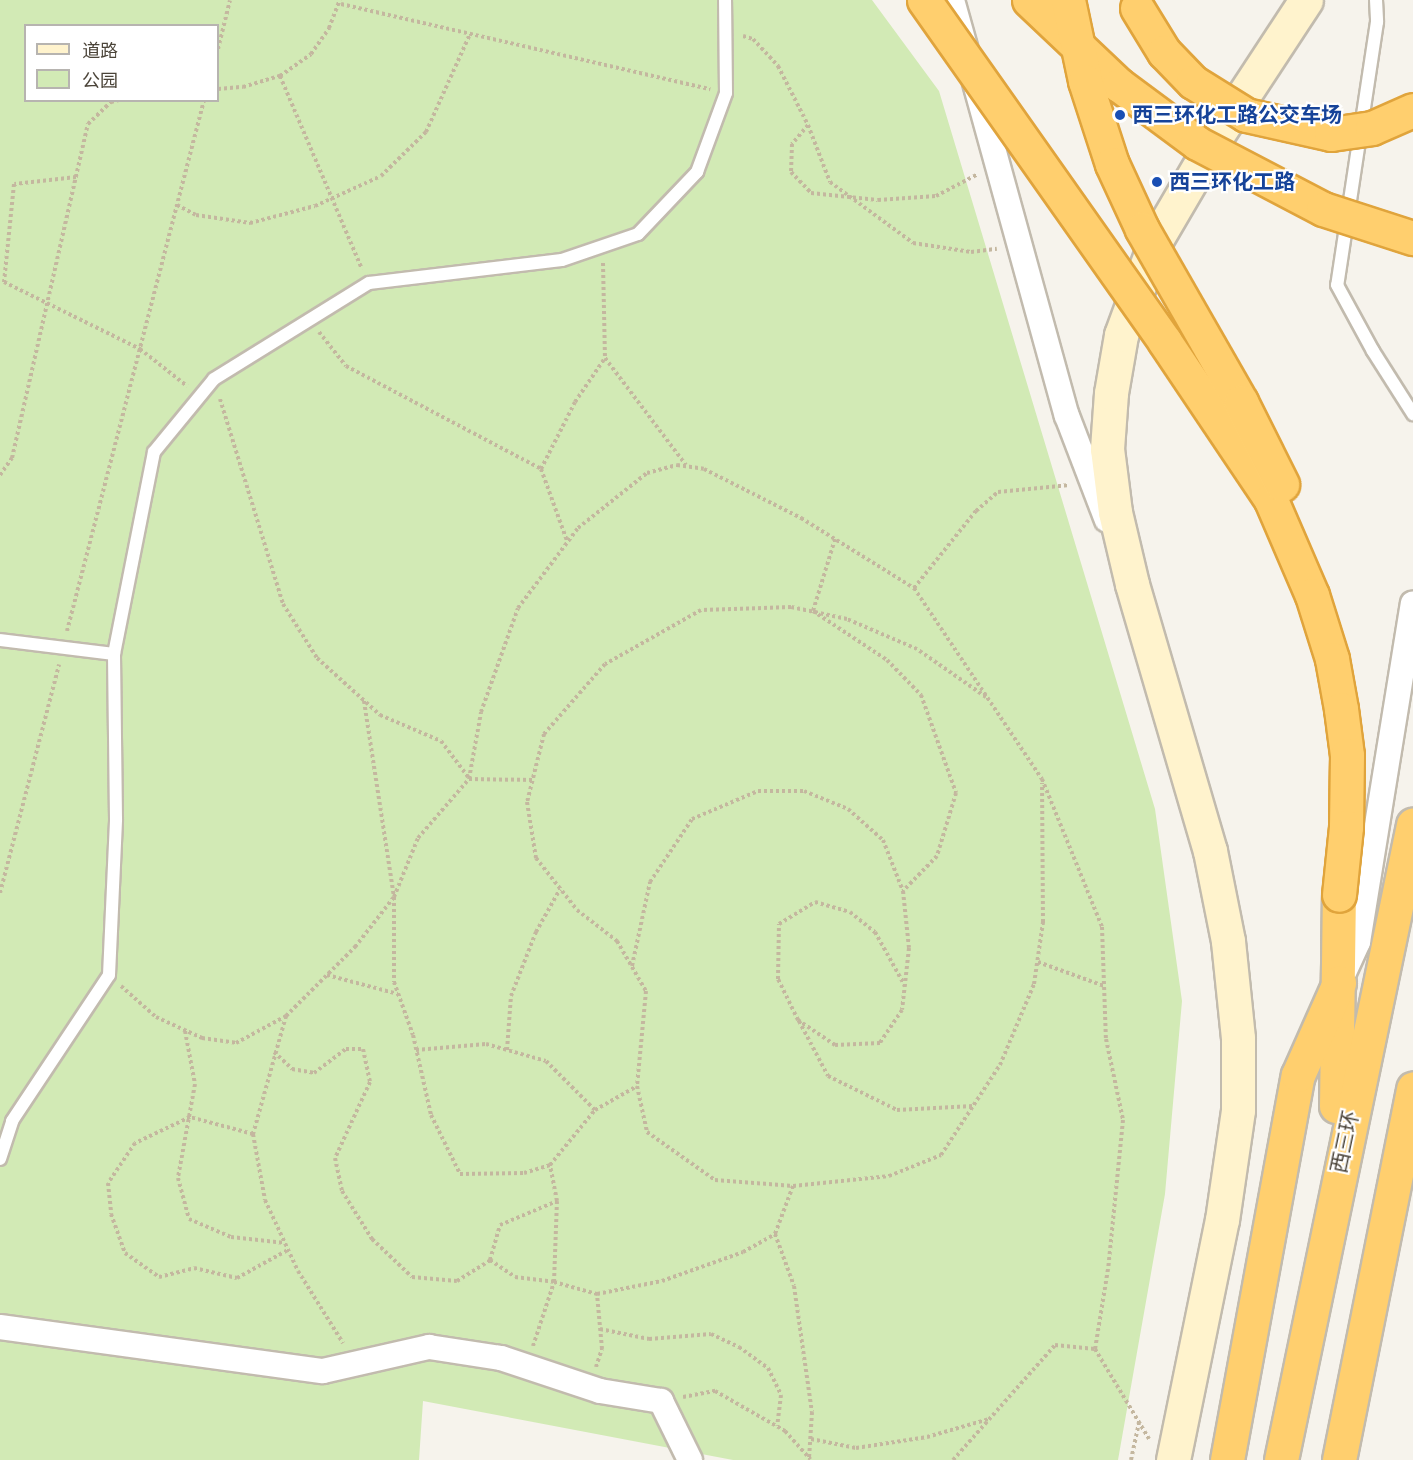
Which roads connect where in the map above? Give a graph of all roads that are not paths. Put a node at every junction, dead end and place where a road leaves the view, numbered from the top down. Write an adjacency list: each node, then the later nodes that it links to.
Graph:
1 (725, 0): 15 (lane)
2 (924, 0): 17 (highway, bridge)
3 (952, 0): 12 (street)
4 (1029, 0): 10 (highway, bridge)
5 (1068, 0): 17 (highway, bridge)
6 (1134, 0): 9 (highway, bridge)
7 (1306, 0): 12 (main road)
8 (1376, 0): 11 (lane)
9 (1413, 110)
10 (1413, 238)
11 (1413, 414)
12 (1132, 584): 25 (main road)
13 (1413, 603): 18 (street)
14 (0, 640): 15 (lane)
15 (114, 654): 20 (lane)
16 (1413, 825): 22 (highway, 西三环)
17 (1346, 827): 18 (highway, bridge)
18 (1339, 983): 22 (highway); 27 (highway)
19 (1413, 1088): 24 (highway)
20 (0, 1158)
21 (1413, 1208): 24 (highway)
22 (1330, 1218): 28 (highway, 西三环)
23 (0, 1327): 26 (street)
24 (1364, 1333): 29 (highway)
25 (1162, 1450)
26 (690, 1460)
27 (1227, 1460)
28 (1281, 1460)
29 (1339, 1460)

